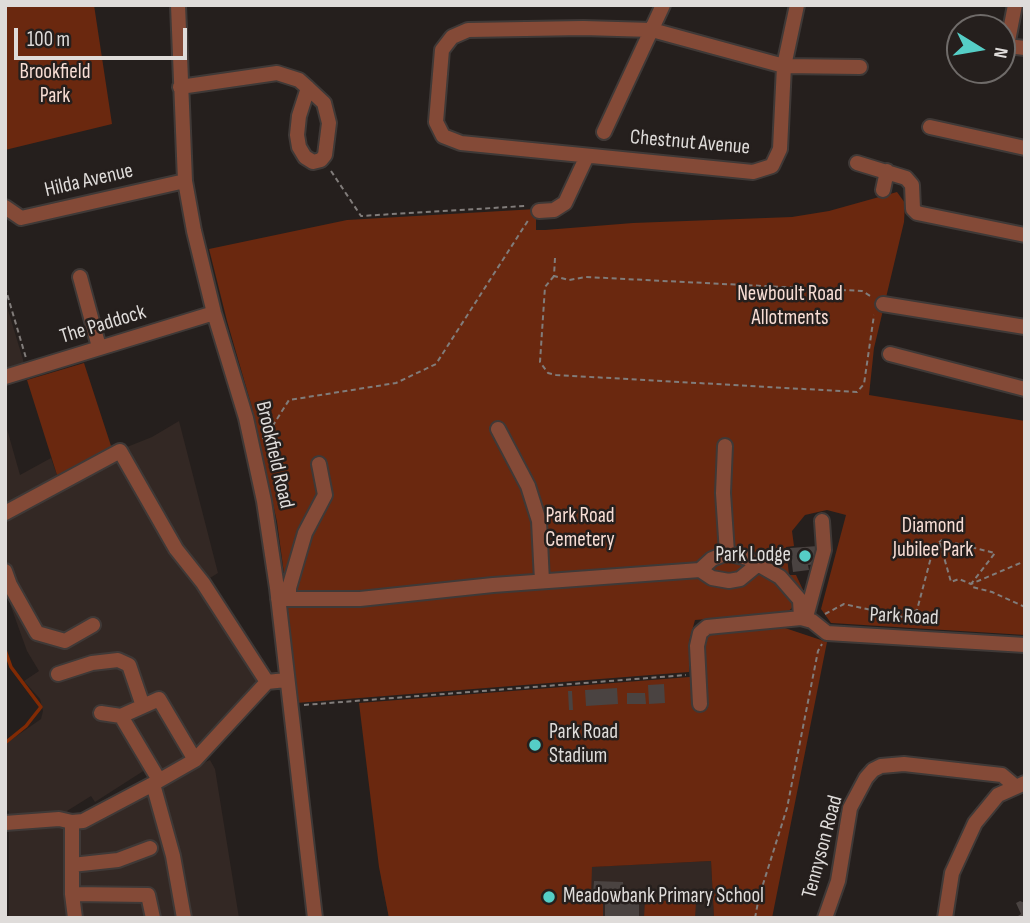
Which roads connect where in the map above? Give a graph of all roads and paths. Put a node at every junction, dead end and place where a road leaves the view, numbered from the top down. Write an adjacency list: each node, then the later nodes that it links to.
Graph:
1 (178, 5): 9 (street, Brookfield Road)
2 (663, 5): 5 (street)
3 (797, 5): 7 (street, Chestnut Avenue)
4 (1015, 5): 6 (street)
5 (652, 30): 7 (street); 12 (street); 14 (street, Chestnut Avenue)
6 (1025, 48)
7 (784, 66): 8 (street); 14 (street, Chestnut Avenue)
8 (860, 67)
9 (180, 87): 10 (street); 18 (street, Brookfield Road)
10 (308, 88): 15 (street); 15 (street)
11 (930, 127): 13 (street)
12 (604, 132)
13 (1025, 148)
14 (587, 156): 21 (street)
15 (323, 158): 21 (path)
16 (857, 163): 17 (street)
17 (887, 172): 19 (street); 22 (street)
18 (185, 181): 20 (street, Hilda Avenue); 28 (street, Brookfield Road)
19 (883, 190)
20 (5, 207)
21 (536, 209): 36 (path)
22 (1025, 235)
23 (555, 258): 24 (path)
24 (554, 276): 27 (path); 27 (path)
25 (80, 277): 30 (street)
26 (5, 287): 32 (path)
27 (880, 302): 29 (street)
28 (214, 313): 30 (street, The Paddock); 36 (street, Brookfield Road)
29 (1025, 327)
30 (99, 347): 32 (street, The Paddock)
31 (890, 354): 34 (street)
32 (29, 369): 33 (street, The Paddock)
33 (5, 377)
34 (1025, 389)
35 (498, 429): 47 (street)
36 (251, 441): 49 (street, Brookfield Road)
37 (725, 446): 42 (street)
38 (319, 464): 49 (street)
39 (5, 513): 58 (street)
40 (822, 521): 51 (street)
41 (940, 542): 48 (path); 48 (path); 51 (path)
42 (727, 553): 44 (street); 45 (street)
43 (1025, 561): 48 (path)
44 (757, 565): 45 (street); 51 (street)
45 (701, 570): 47 (street)
46 (5, 571): 52 (street)
47 (542, 581): 49 (street)
48 (971, 584): 50 (path)
49 (283, 599): 57 (street, Brookfield Road)
50 (1025, 607)
51 (806, 619): 53 (street); 56 (street)
52 (93, 625)
53 (827, 633): 54 (street, Park Road); 76 (path)
54 (1025, 645)
55 (58, 674): 60 (street)
56 (699, 674): 59 (street); 61 (path)
57 (286, 680): 58 (street); 61 (street, Brookfield Road)
58 (267, 682): 64 (street)
59 (700, 704)
60 (143, 706): 63 (street); 64 (street)
61 (289, 706): 75 (street, Brookfield Road)
62 (101, 713): 63 (street)
63 (121, 716): 65 (street)
64 (195, 760): 65 (street)
65 (156, 782): 67 (street); 74 (street)
66 (1020, 785): 77 (street, Tennyson Road); 78 (street)
67 (72, 822): 68 (street); 70 (street)
68 (5, 823)
69 (150, 848): 70 (street)
70 (72, 865): 71 (street)
71 (72, 894): 72 (street); 73 (street)
72 (75, 918)
73 (153, 918)
74 (184, 918)
75 (316, 918)
76 (755, 918)
77 (825, 918)
78 (945, 918)

